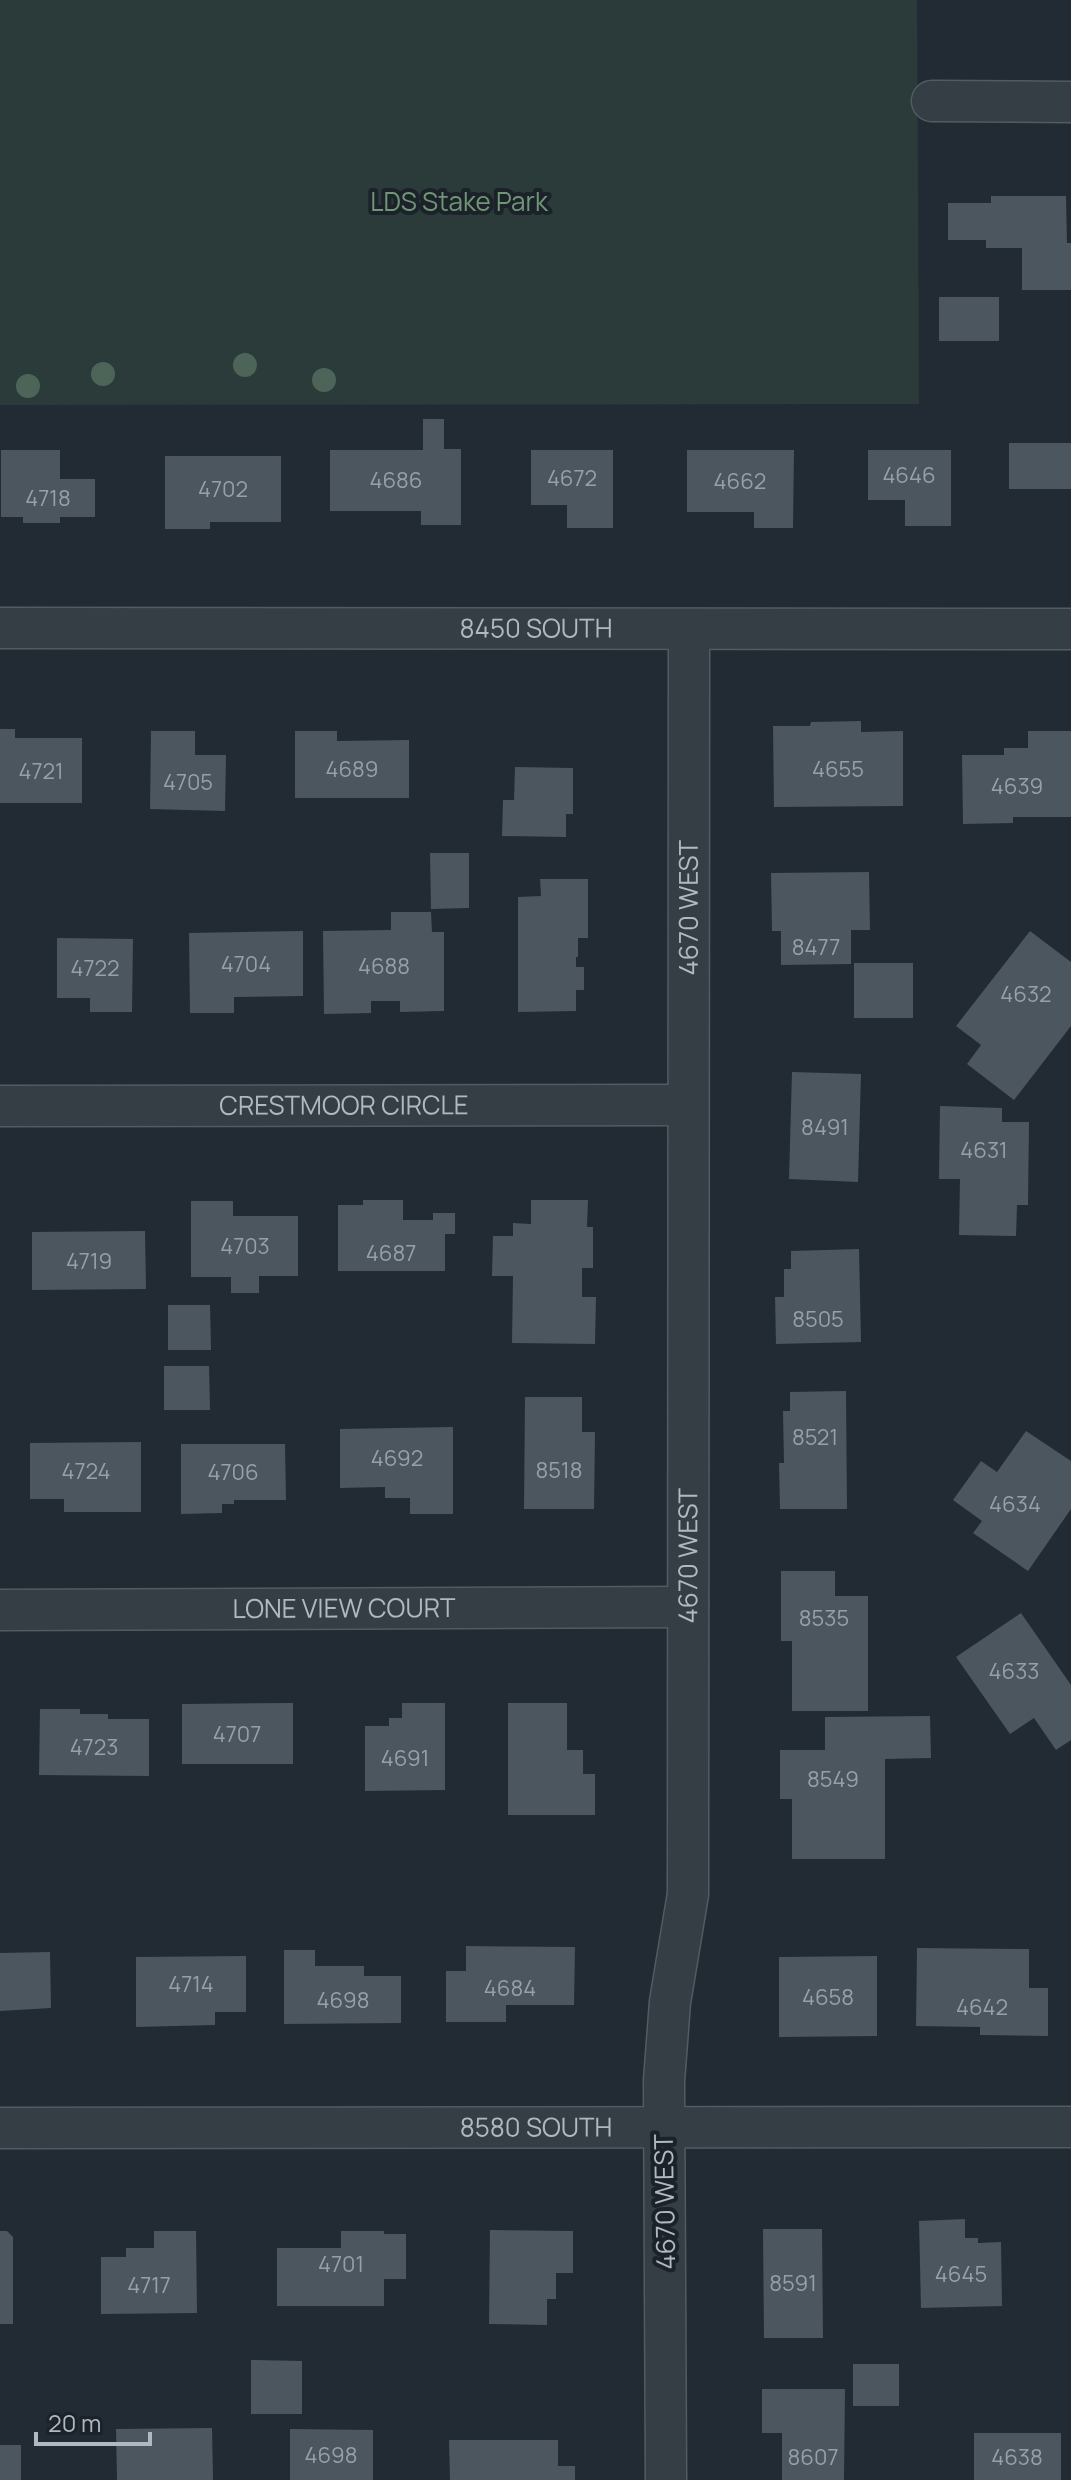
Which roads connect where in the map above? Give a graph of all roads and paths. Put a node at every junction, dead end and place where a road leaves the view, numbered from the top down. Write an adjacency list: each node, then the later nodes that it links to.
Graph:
1 (932, 101): 2 (street)
2 (1071, 102)
3 (0, 628): 4 (street, 8450 SOUTH)
4 (689, 629): 5 (street, 8450 SOUTH); 6 (street, 4670 WEST)
5 (1071, 629)
6 (687, 1105): 7 (street, CRESTMOOR CIRCLE); 8 (street, 4670 WEST)
7 (0, 1106)
8 (688, 1607): 9 (street, LONE VIEW COURT); 10 (street, 4670 WEST)
9 (0, 1610)
10 (664, 2126): 11 (street, 8580 SOUTH); 12 (street, 8580 SOUTH); 13 (street, 4670 WEST)
11 (1071, 2127)
12 (0, 2128)
13 (666, 2480)

